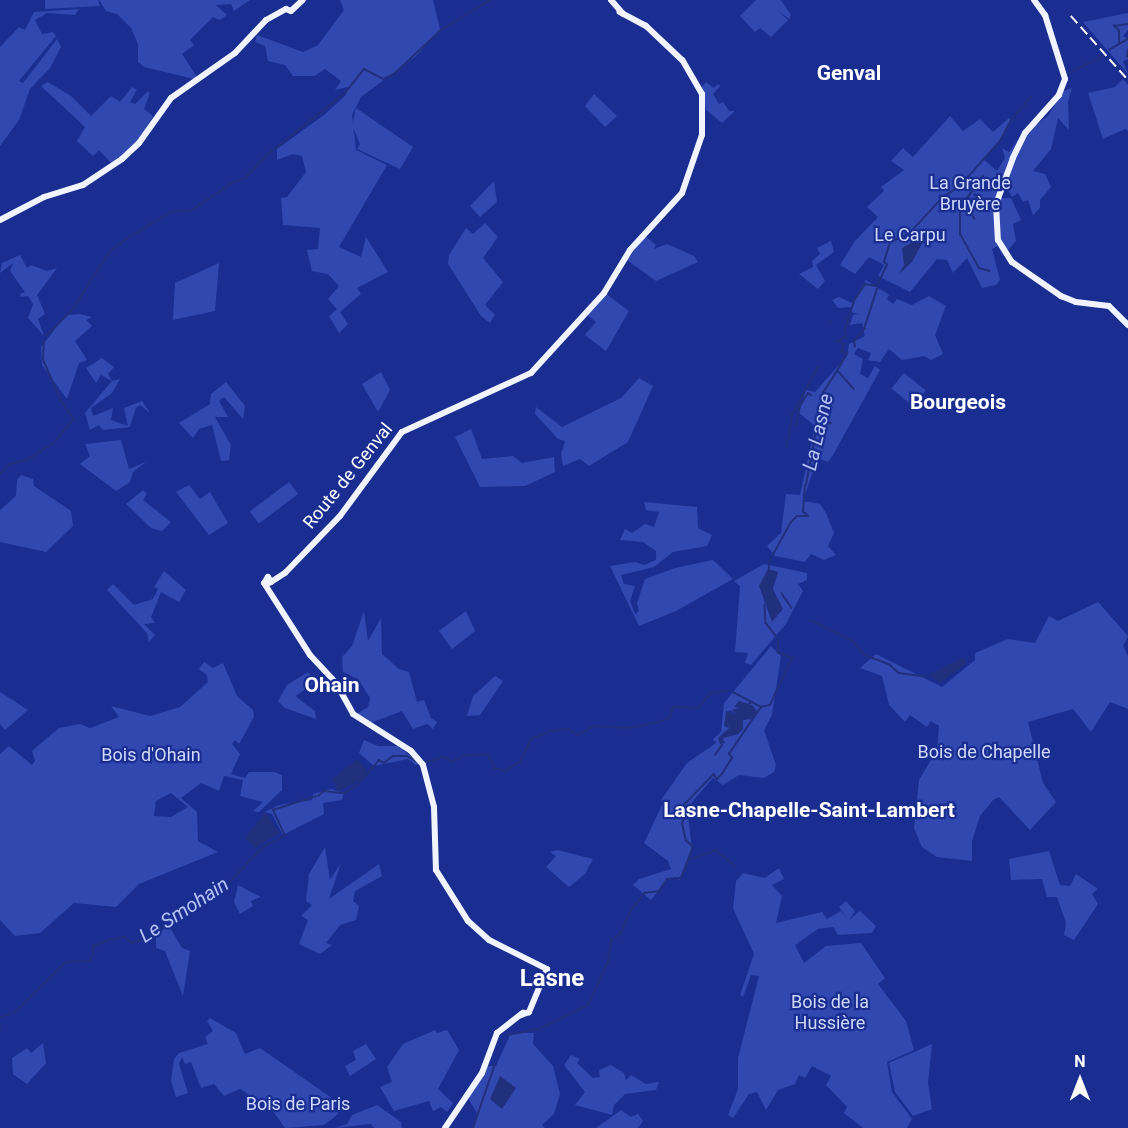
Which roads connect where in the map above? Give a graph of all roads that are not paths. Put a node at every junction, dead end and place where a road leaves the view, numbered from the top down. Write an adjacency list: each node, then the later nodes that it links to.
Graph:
1 (303, 0): 4 (main road)
2 (611, 0): 6 (main road, Route de Genval)
3 (1034, 0): 5 (main road)
4 (0, 220)
5 (1128, 325)
6 (445, 1128)

